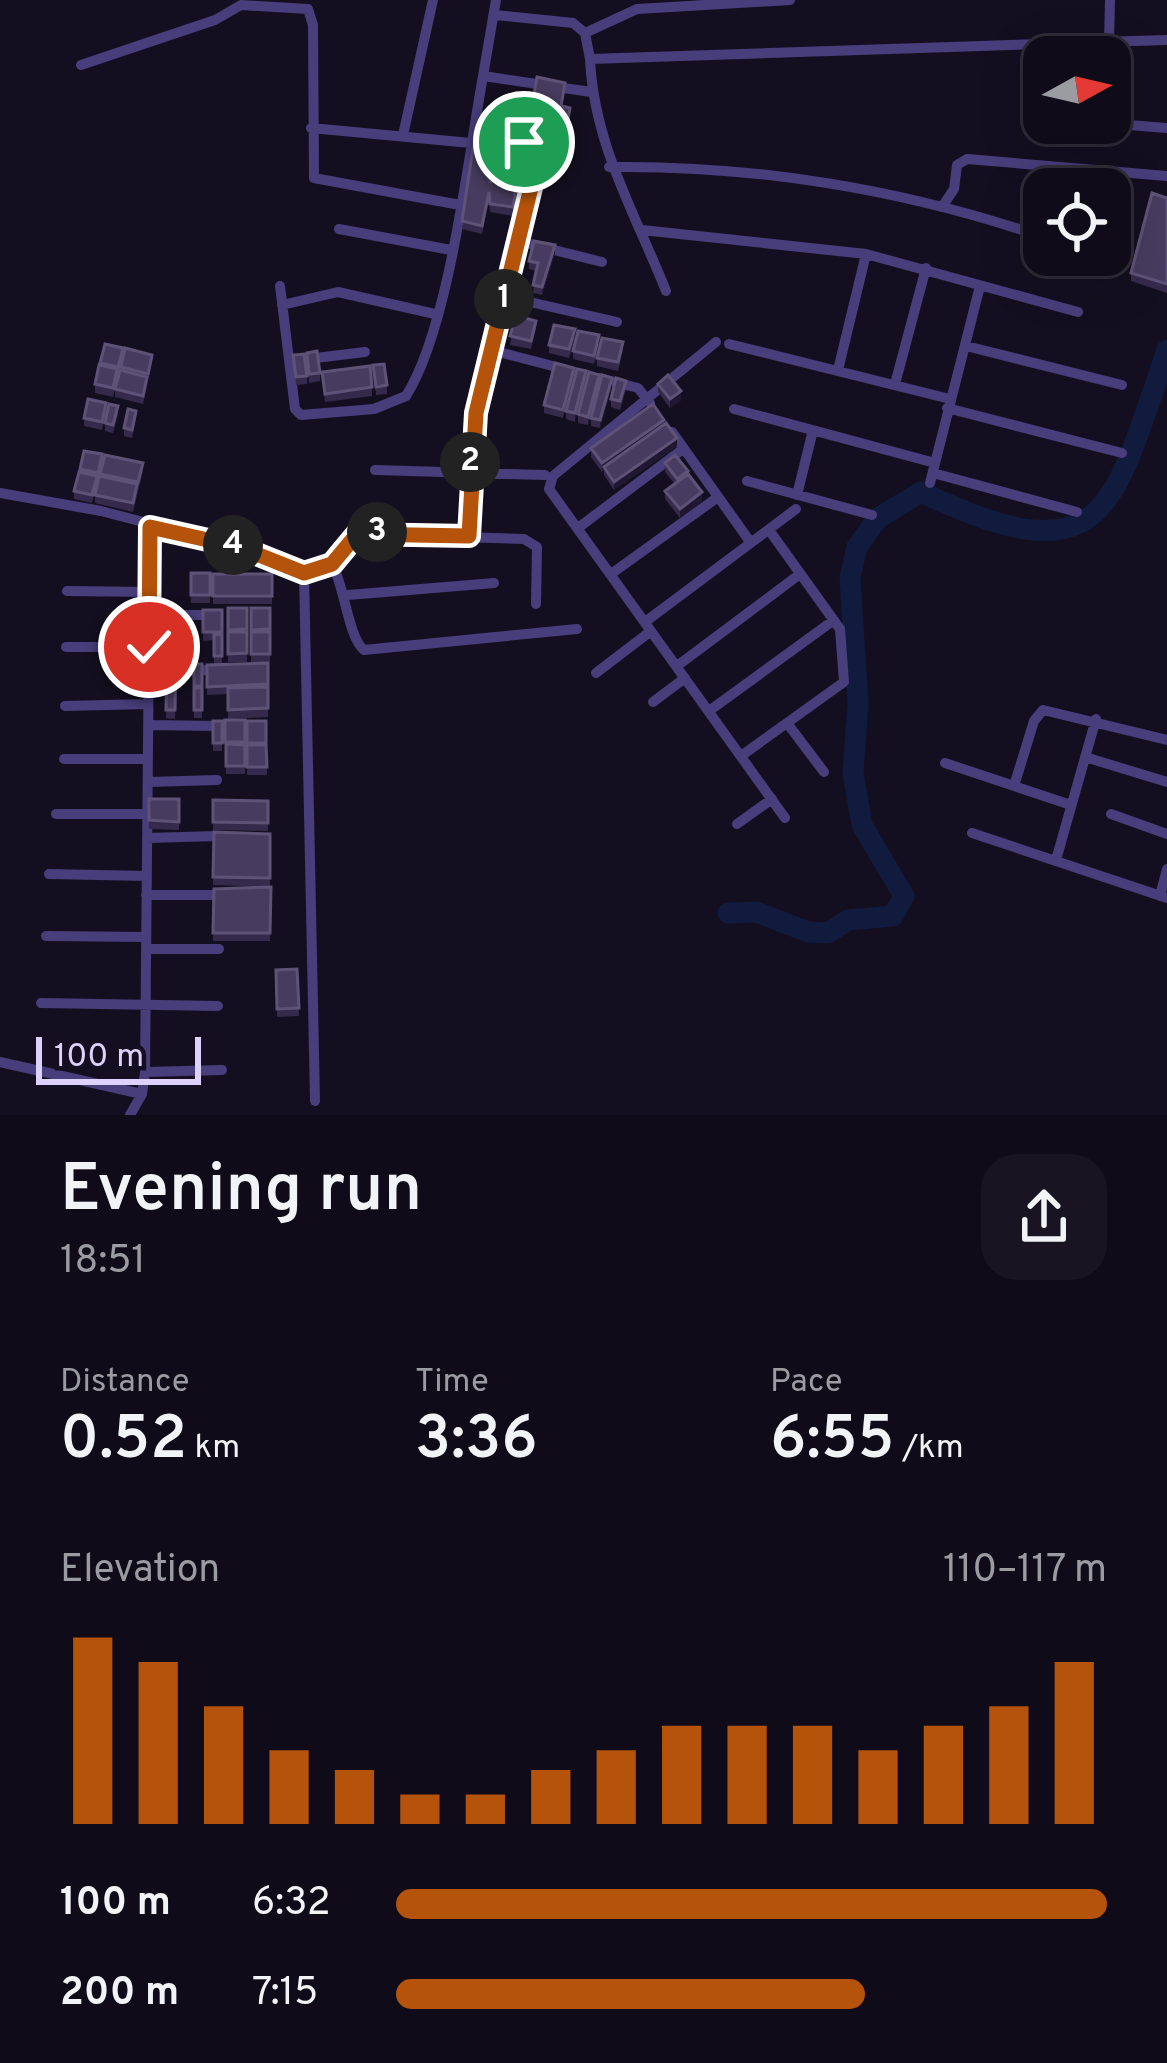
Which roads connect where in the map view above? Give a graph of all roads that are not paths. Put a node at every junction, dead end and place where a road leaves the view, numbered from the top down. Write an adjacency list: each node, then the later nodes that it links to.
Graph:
1 (433, 0): 19 (street)
2 (496, 0): 6 (street)
3 (790, 0): 7 (street)
4 (1110, 0): 8 (street)
5 (301, 3): 13 (street); 17 (street)
6 (495, 14): 7 (street); 14 (street)
7 (585, 33): 12 (street)
8 (1105, 36)
9 (1167, 40): 10 (street)
10 (1131, 41)
11 (1023, 45): 12 (street)
12 (590, 59): 15 (street)
13 (81, 65)
14 (483, 76): 15 (street); 20 (street)
15 (591, 92): 21 (street)
16 (1131, 125): 18 (street)
17 (310, 128): 19 (street); 23 (street)
18 (1167, 128)
19 (403, 134): 20 (street)
20 (472, 137): 23 (street); 28 (street)
21 (609, 166): 24 (street); 26 (street)
22 (1167, 176): 24 (street)
23 (460, 205): 29 (street)
24 (943, 207): 27 (street)
25 (339, 229): 29 (street)
26 (642, 230): 30 (street); 35 (street)
27 (1023, 231)
28 (518, 241): 31 (street); 36 (street)
29 (452, 250): 39 (street)
30 (866, 254): 32 (street); 45 (street)
31 (602, 262)
32 (926, 268): 34 (street); 46 (street)
33 (280, 286): 37 (street)
34 (980, 286): 38 (street); 41 (street)
35 (666, 291)
36 (504, 296): 40 (street); 42 (street)
37 (282, 305): 39 (street); 44 (street)
38 (1078, 312)
39 (436, 314): 44 (street)
40 (617, 322)
41 (966, 346): 47 (street); 49 (street)
42 (491, 350): 48 (street); 55 (street)
43 (365, 352): 44 (street)
44 (289, 361)
45 (838, 370): 46 (street); 48 (street)
46 (895, 384): 49 (street)
47 (1121, 385)
48 (647, 399): 52 (street); 66 (street)
49 (948, 404): 53 (street); 56 (street)
50 (734, 409): 51 (street)
51 (814, 430): 56 (street); 60 (street)
52 (683, 448): 61 (street); 66 (street)
53 (1122, 453)
54 (375, 470): 55 (street)
55 (470, 473): 57 (street); 68 (street)
56 (933, 473): 63 (street)
57 (545, 475)
58 (747, 481): 60 (street)
59 (0, 493): 65 (street)
60 (796, 495): 64 (street)
61 (718, 497): 69 (street); 72 (street)
62 (796, 509): 67 (street)
63 (1077, 512)
64 (872, 515)
65 (150, 527): 71 (street); 76 (street)
66 (578, 528): 72 (street)
67 (769, 530): 69 (street); 73 (street)
68 (469, 536): 70 (street); 78 (street)
69 (751, 543): 82 (street)
70 (332, 564): 71 (street); 77 (street)
71 (304, 573): 138 (street)
72 (611, 574): 82 (street)
73 (800, 574): 81 (street); 86 (street)
74 (494, 583): 77 (street)
75 (67, 591): 76 (street)
76 (149, 592): 79 (street)
77 (348, 596): 83 (street)
78 (536, 604)
79 (149, 615): 80 (street); 85 (street)
80 (216, 615)
81 (834, 620): 94 (street); 96 (street)
82 (648, 626): 86 (street); 89 (street)
83 (577, 628)
84 (66, 647): 85 (street)
85 (149, 647): 87 (street)
86 (676, 666): 90 (street)
87 (149, 670): 88 (street); 92 (street)
88 (216, 670)
89 (596, 673)
90 (685, 678): 91 (street); 94 (street)
91 (653, 702)
92 (148, 704): 93 (street); 97 (street)
93 (64, 706)
94 (709, 712): 100 (street)
95 (1096, 719): 99 (street); 101 (street); 109 (street)
96 (787, 723): 100 (street); 105 (street)
97 (148, 725): 98 (street); 103 (street)
98 (217, 726)
99 (1167, 740)
100 (742, 756): 110 (street)
101 (1085, 757): 108 (street); 111 (street)
102 (64, 758): 103 (street)
103 (148, 759): 107 (street)
104 (945, 763): 109 (street)
105 (824, 772)
106 (217, 780): 107 (street)
107 (148, 782): 113 (street)
108 (1167, 782)
109 (1014, 786): 111 (street)
110 (772, 799): 115 (street); 116 (street)
111 (1071, 805): 121 (street)
112 (56, 814): 113 (street)
113 (147, 814): 120 (street)
114 (1111, 814): 118 (street)
115 (785, 818)
116 (737, 824)
117 (972, 832): 121 (street)
118 (1167, 834)
119 (217, 836): 120 (street)
120 (147, 838): 124 (street)
121 (1056, 860): 127 (street)
122 (1167, 869): 127 (street)
123 (49, 874): 124 (street)
124 (147, 876): 125 (street)
125 (146, 895): 126 (street); 129 (street)
126 (223, 895)
127 (1163, 897)
128 (46, 936): 129 (street)
129 (146, 943): 130 (street); 132 (street)
130 (219, 949)
131 (41, 1003): 132 (street)
132 (146, 1006): 133 (street); 136 (street)
133 (218, 1006)
134 (0, 1062): 137 (street)
135 (221, 1070): 136 (street)
136 (145, 1072): 137 (street)
137 (142, 1094): 139 (street)
138 (315, 1101)
139 (130, 1115)

